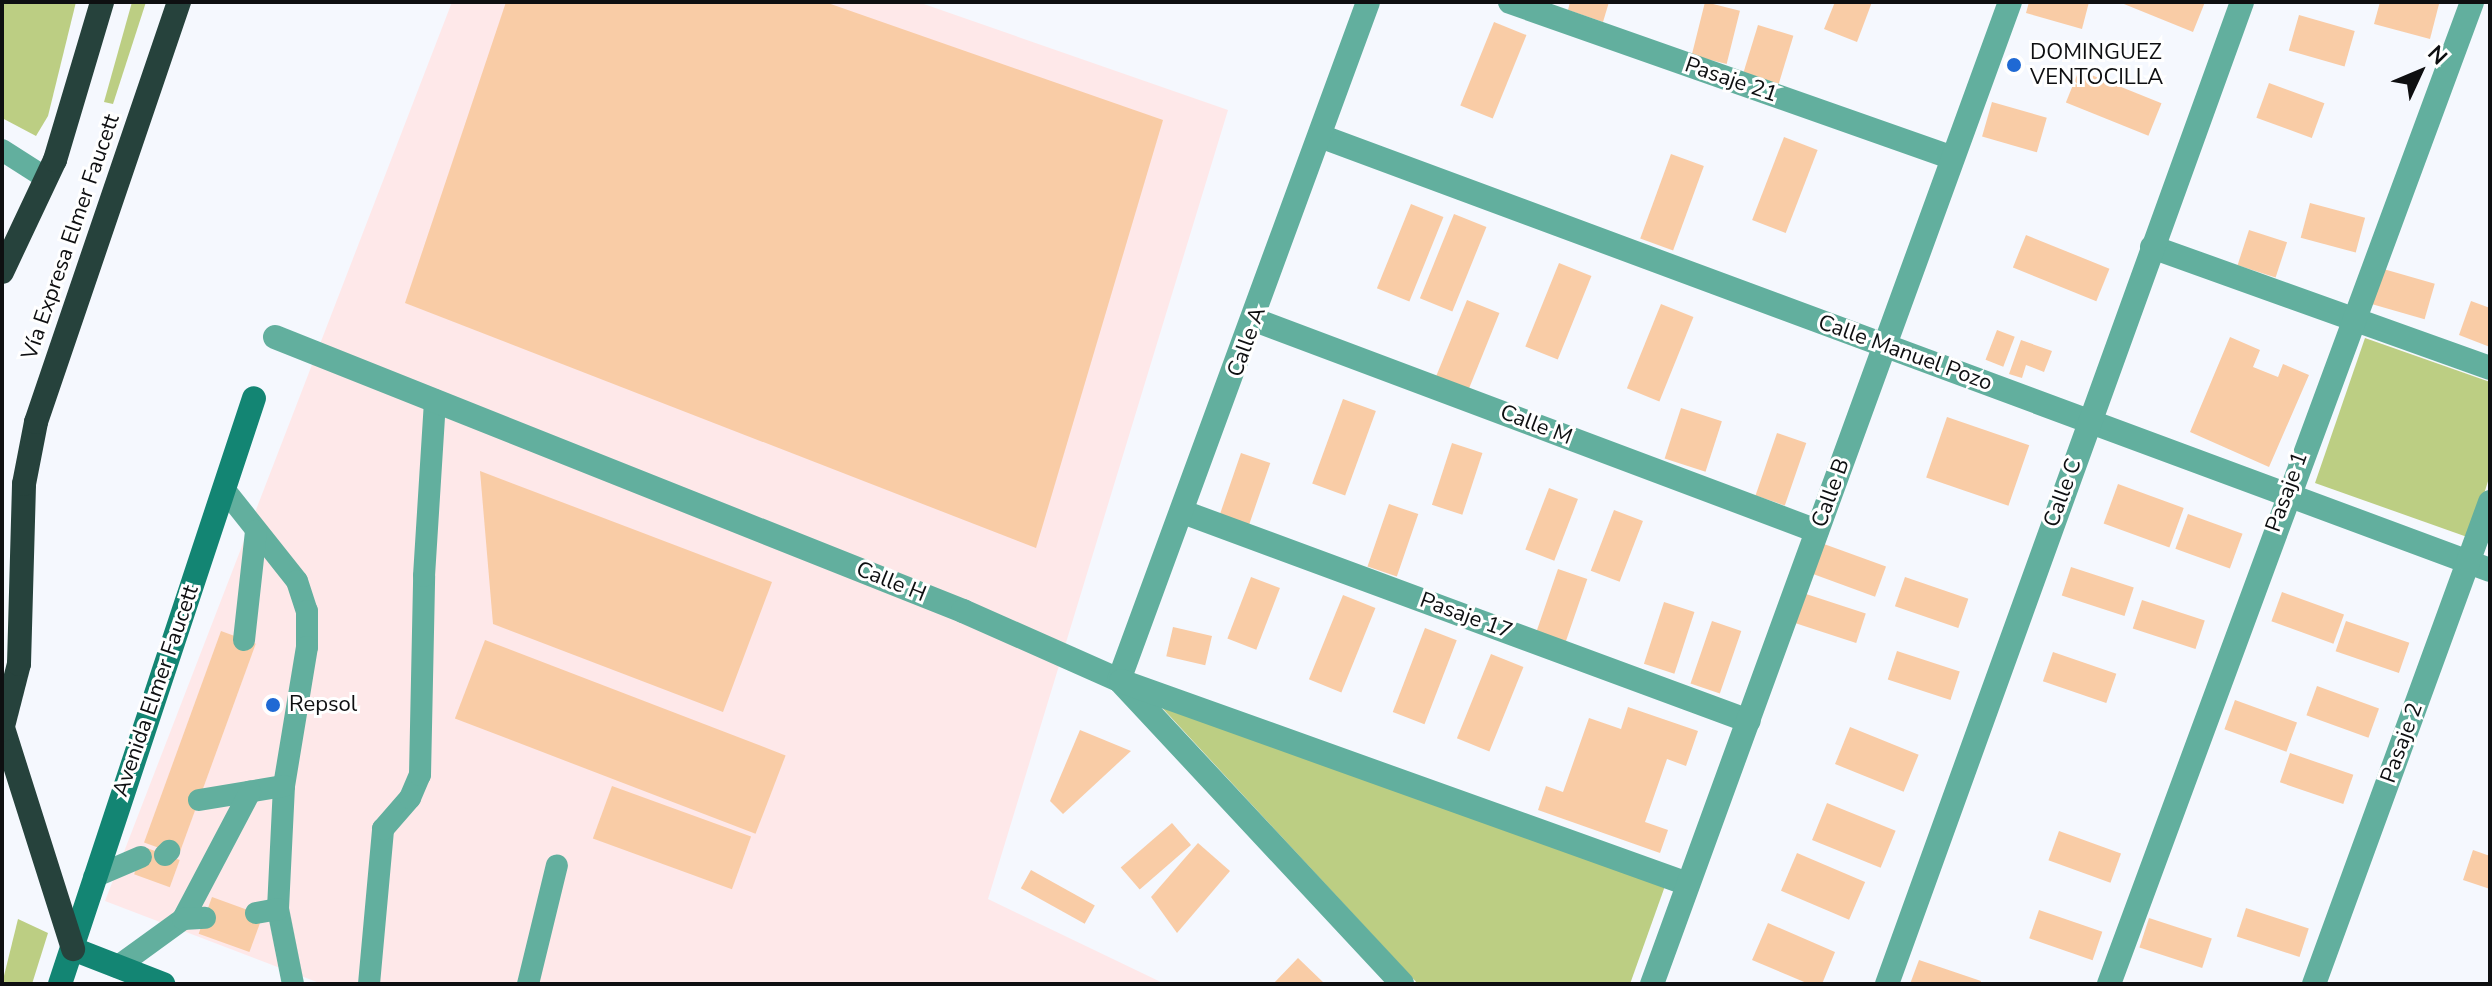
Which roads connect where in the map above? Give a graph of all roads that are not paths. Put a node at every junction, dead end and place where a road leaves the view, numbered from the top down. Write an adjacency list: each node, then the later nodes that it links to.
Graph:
1 (102, 2): 11 (highway, Vía Expresa Elmer Faucett)
2 (179, 2): 32 (highway, Vía Expresa Elmer Faucett)
3 (1368, 2): 8 (street, Calle A)
4 (1510, 2): 10 (street, Pasaje 21)
5 (2010, 2): 10 (street, Calle B)
6 (2242, 2): 12 (street, Calle C)
7 (2472, 2): 14 (street, Pasaje 1)
8 (1320, 136): 15 (street, Calle A); 17 (street, Calle Manuel Pozo)
9 (2, 150): 11 (lane)
10 (1951, 157): 17 (street, Calle B)
11 (46, 178): 13 (highway, Vía Expresa Elmer Faucett)
12 (2152, 247): 14 (street); 21 (street, Calle C)
13 (2, 272)
14 (2351, 319): 18 (street); 23 (street, Pasaje 1)
15 (1255, 320): 25 (street, Calle A); 27 (street, Calle M)
16 (275, 337): 20 (street, Calle H)
17 (1884, 346): 21 (street, Calle Manuel Pozo); 27 (street, Calle B)
18 (2490, 368)
19 (254, 398): 22 (main road, Avenida Elmer Faucett)
20 (435, 400): 30 (street, Calle H); 45 (lane)
21 (2089, 421): 23 (street, Calle Manuel Pozo); 49 (street, Calle C)
22 (224, 489): 26 (lane); 38 (main road, Avenida Elmer Faucett)
23 (2286, 495): 28 (street, Calle Manuel Pozo); 50 (street, Pasaje 1)
24 (2490, 502): 28 (street, Pasaje 2)
25 (1183, 512): 30 (street, Calle A); 31 (street, Pasaje 17)
26 (256, 531): 29 (lane); 33 (lane)
27 (1817, 531): 31 (street, Calle B)
28 (2479, 565): 51 (street, Pasaje 2)
29 (244, 640)
30 (1119, 680): 39 (street); 47 (street, Calle H)
31 (1749, 721): 39 (street, Calle B)
32 (2, 729): 40 (highway)
33 (284, 786): 34 (lane); 44 (lane)
34 (250, 792): 35 (lane); 41 (lane)
35 (199, 800)
36 (141, 857): 38 (lane)
37 (557, 865): 46 (lane)
38 (94, 877): 40 (main road, Avenida Elmer Faucett)
39 (1688, 884): 48 (street, Calle B)
40 (73, 949): 41 (main road); 43 (main road, Avenida Elmer Faucett)
41 (117, 967): 42 (main road)
42 (150, 982)
43 (60, 984)
44 (293, 984)
45 (369, 984)
46 (528, 984)
47 (1402, 984)
48 (1652, 984)
49 (1887, 984)
50 (2109, 984)
51 (2314, 984)

